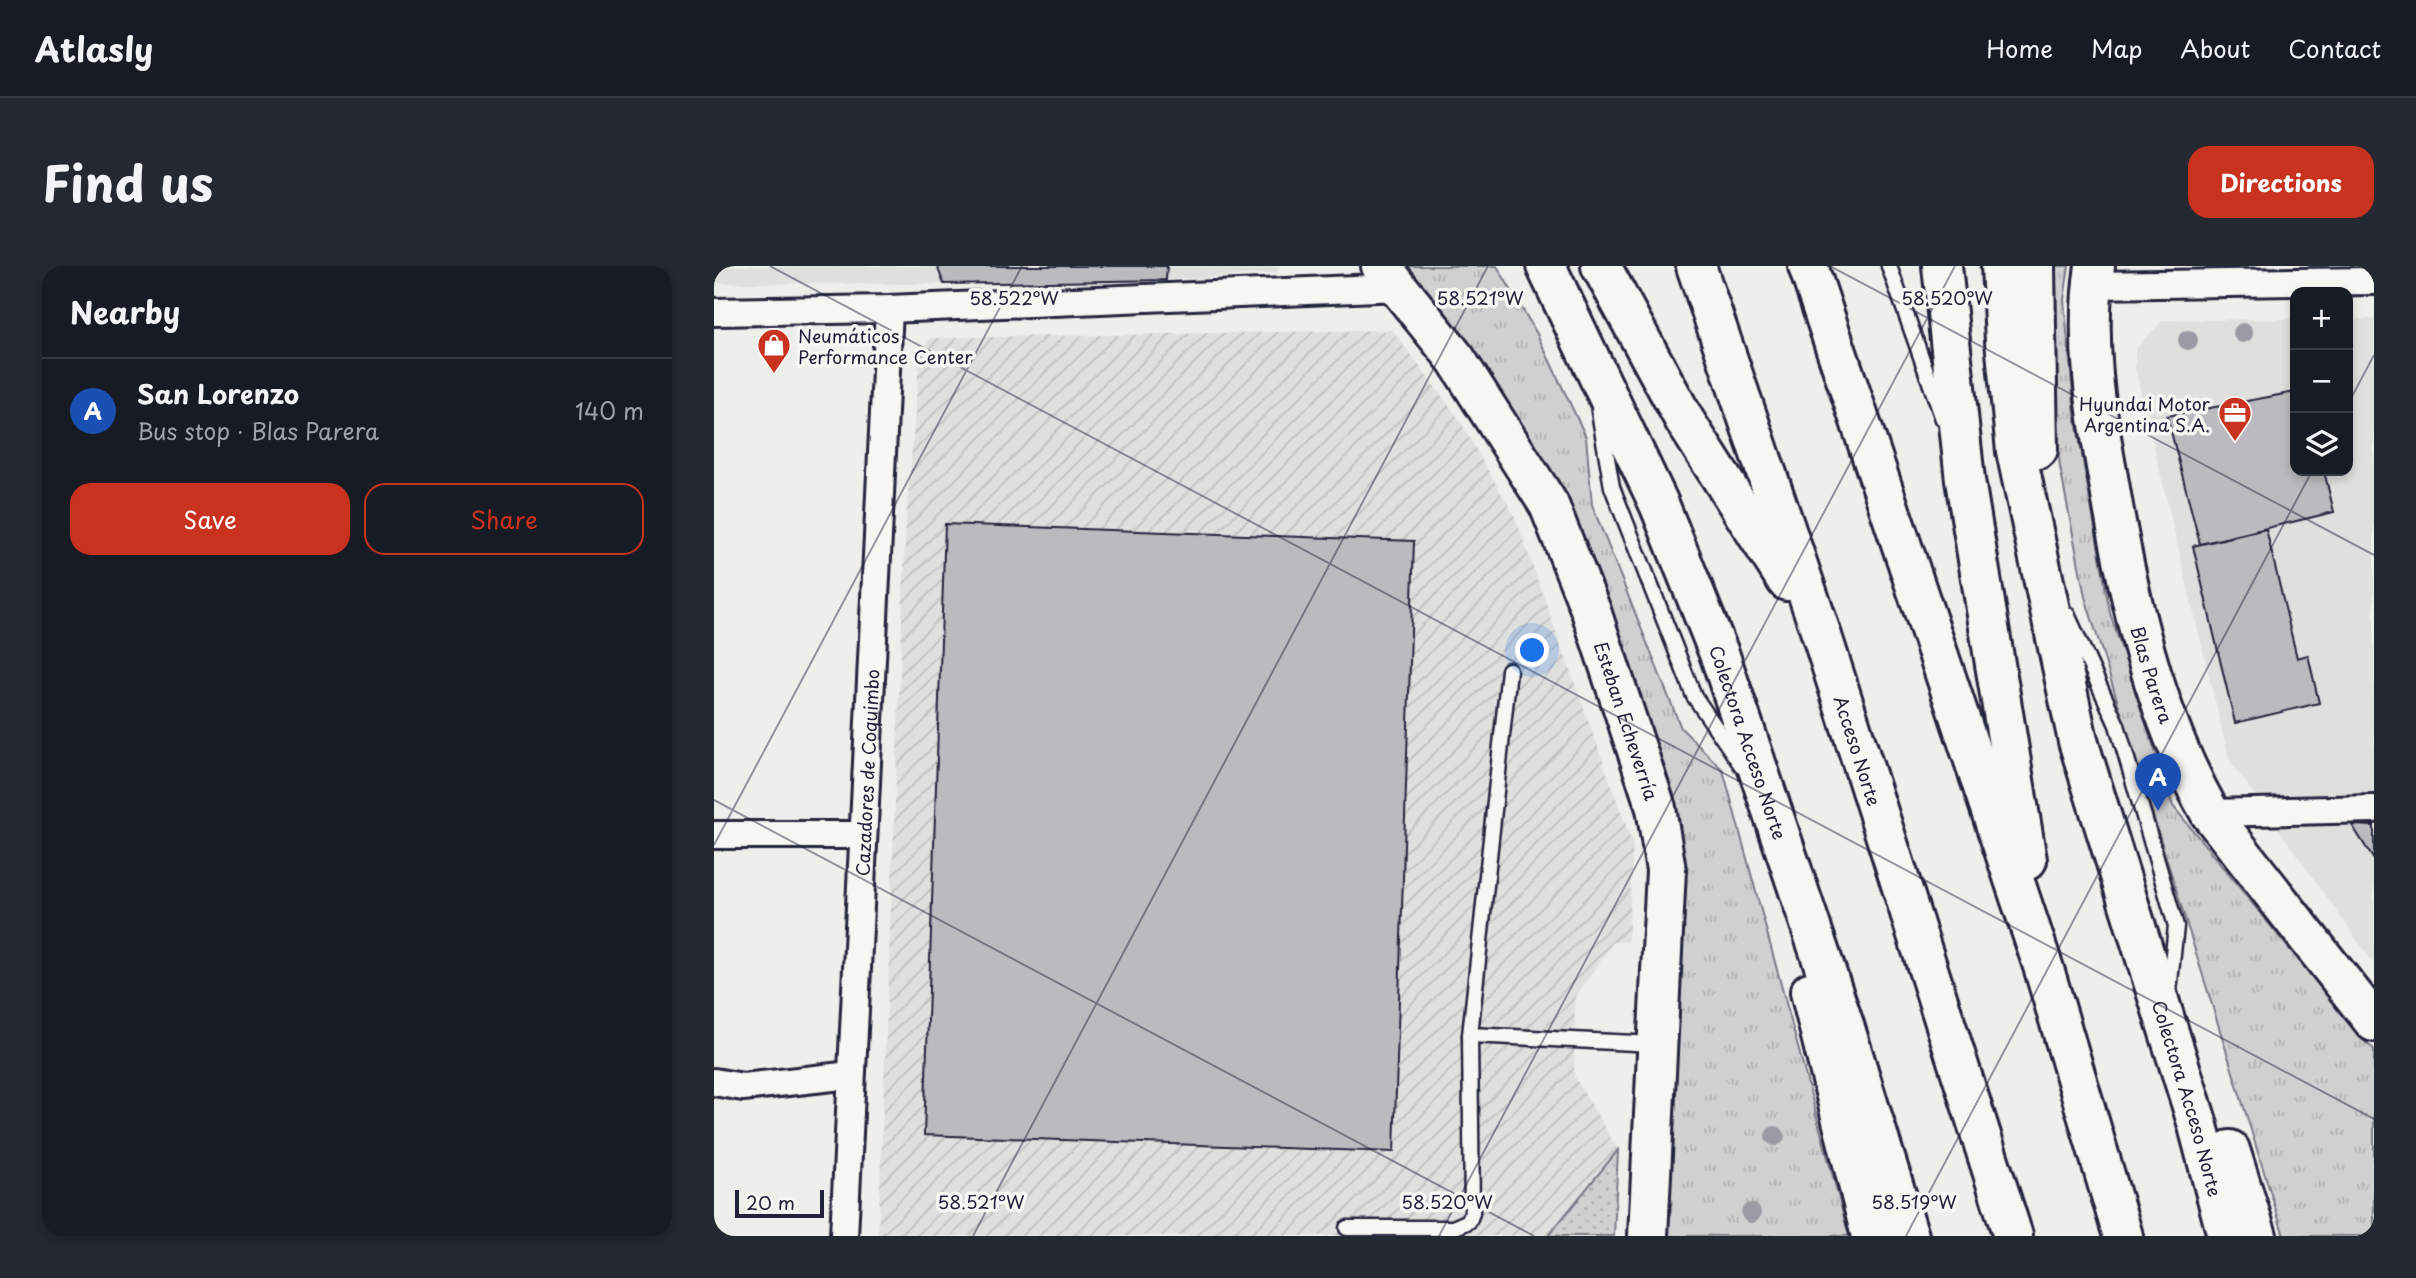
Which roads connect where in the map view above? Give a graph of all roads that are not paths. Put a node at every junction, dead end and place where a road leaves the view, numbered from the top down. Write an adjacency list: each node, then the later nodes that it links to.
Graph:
1 (1526, 266): 15 (main road)
2 (1546, 266): 15 (main road, Colectora Acceso Norte)
3 (1601, 266): 18 (main road)
4 (1696, 266): 18 (main road, Acceso Norte)
5 (1808, 266): 25 (main road)
6 (1889, 266): 16 (lane)
7 (1942, 266): 16 (main road)
8 (2001, 266): 17 (main road, Colectora Acceso Norte)
9 (2035, 266): 17 (main road)
10 (2093, 276): 12 (street); 22 (main road, Blas Parera)
11 (1391, 277): 13 (street); 29 (main road, Esteban Echeverría)
12 (2374, 281)
13 (889, 309): 14 (street); 24 (street, Cazadores de Coquimbo)
14 (714, 312)
15 (1589, 355): 21 (main road, Colectora Acceso Norte)
16 (1965, 480): 25 (main road)
17 (2040, 556): 27 (main road, Colectora Acceso Norte)
18 (1821, 633): 37 (main road, Acceso Norte)
19 (1509, 670): 28 (lane)
20 (2374, 809): 22 (street)
21 (1773, 812): 35 (main road); 36 (main road, Colectora Acceso Norte)
22 (2210, 813): 26 (main road, Blas Parera)
23 (714, 835): 24 (street)
24 (862, 835): 30 (street, Cazadores de Coquimbo)
25 (2044, 969): 38 (main road)
26 (2374, 1021)
27 (2166, 1024): 39 (main road, Colectora Acceso Norte); 40 (main road)
28 (1470, 1035): 29 (lane); 32 (lane)
29 (1656, 1044): 34 (main road, Esteban Echeverría)
30 (851, 1075): 31 (street); 33 (street, Cazadores de Coquimbo)
31 (714, 1082)
32 (1347, 1228)
33 (844, 1236)
34 (1648, 1236)
35 (1871, 1236)
36 (1909, 1236)
37 (2013, 1236)
38 (2123, 1236)
39 (2227, 1236)
40 (2257, 1236)

